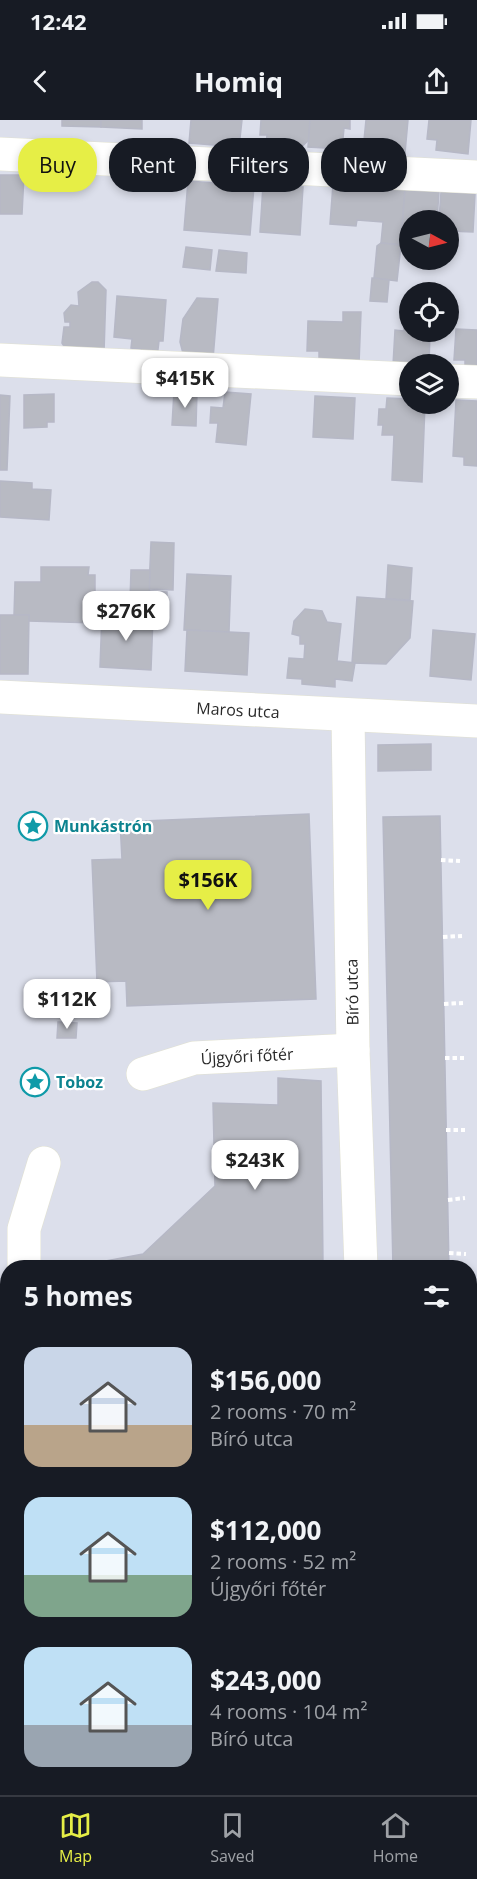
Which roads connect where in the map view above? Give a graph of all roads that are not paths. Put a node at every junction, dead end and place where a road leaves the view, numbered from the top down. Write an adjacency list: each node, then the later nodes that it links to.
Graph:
1 (0, 154): 2 (street)
2 (477, 177)
3 (0, 360): 4 (street)
4 (399, 378)
5 (459, 381): 6 (street)
6 (477, 382)
7 (0, 697): 8 (street, Maros utca)
8 (348, 716): 9 (street, Maros utca); 10 (street, Bíró utca)
9 (477, 722)
10 (353, 1050): 11 (street, Újgyőri főtér); 14 (street, Bíró utca)
11 (143, 1074)
12 (44, 1163): 13 (street)
13 (24, 1260)
14 (361, 1260)

